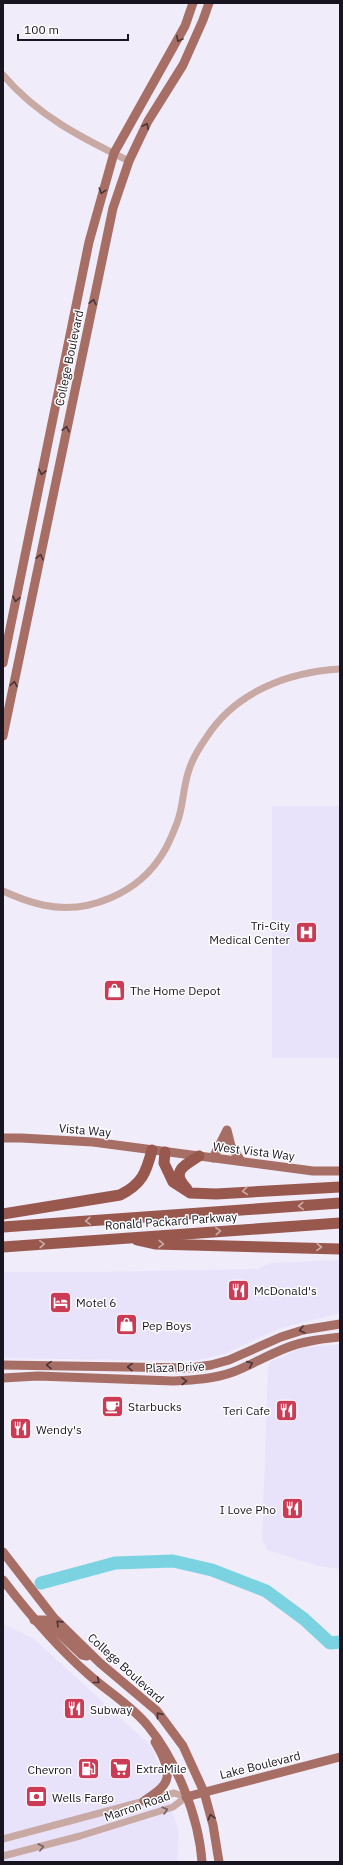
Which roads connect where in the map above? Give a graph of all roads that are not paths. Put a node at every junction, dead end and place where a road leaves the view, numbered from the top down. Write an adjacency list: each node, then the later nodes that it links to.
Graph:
1 (193, 3): 4 (main road, College Boulevard, one-way to 4)
2 (209, 3): 5 (main road, College Boulevard, one-way to 2)
3 (3, 75): 4 (street)
4 (114, 153): 5 (street); 6 (main road, College Boulevard, one-way to 6)
5 (129, 161): 8 (main road, College Boulevard, one-way to 5)
6 (3, 663)
7 (340, 669): 9 (street)
8 (3, 736)
9 (3, 891)
10 (3, 1138): 11 (main road, Vista Way)
11 (152, 1150): 12 (main road, Vista Way); 20 (highway)
12 (165, 1152): 13 (main road, West Vista Way); 18 (highway)
13 (199, 1156): 14 (main road, West Vista Way); 18 (highway)
14 (213, 1158): 15 (main road, West Vista Way); 15 (main road)
15 (241, 1161): 16 (main road, West Vista Way)
16 (340, 1171)
17 (340, 1187): 18 (highway, one-way to 18)
18 (190, 1193)
19 (340, 1203): 22 (highway, Ronald Packard Parkway, one-way to 22)
20 (3, 1214)
21 (340, 1223): 23 (highway, Ronald Packard Parkway, one-way to 21)
22 (3, 1227)
23 (123, 1238): 24 (highway, Ronald Packard Parkway, one-way to 23); 25 (highway, one-way to 25)
24 (3, 1247)
25 (340, 1249)
26 (340, 1324): 30 (main road, Plaza Drive, one-way to 30)
27 (340, 1337): 33 (main road, Plaza Drive, one-way to 27)
28 (3, 1365): 29 (main road, Plaza Drive, one-way to 28)
29 (78, 1365): 30 (main road, Plaza Drive, one-way to 29); 31 (main road)
30 (211, 1365): 33 (main road)
31 (69, 1377): 32 (main road, Plaza Drive); 33 (main road, Plaza Drive, one-way to 33)
32 (3, 1378)
33 (213, 1378)
34 (3, 1552): 37 (main road, College Boulevard, one-way to 34)
35 (3, 1580): 36 (main road)
36 (34, 1620): 37 (main road); 38 (main road, one-way to 38)
37 (90, 1654): 40 (main road, College Boulevard, one-way to 37)
38 (142, 1720): 41 (main road); 42 (main road)
39 (340, 1757): 40 (main road, Lake Boulevard)
40 (204, 1792): 41 (main road, Lake Boulevard); 46 (main road, College Boulevard, one-way to 40)
41 (186, 1797): 42 (street, Marron Road); 44 (street, Marron Road, one-way to 41); 45 (main road)
42 (144, 1801): 43 (street, Marron Road)
43 (3, 1839)
44 (3, 1856)
45 (202, 1862)
46 (219, 1862)

